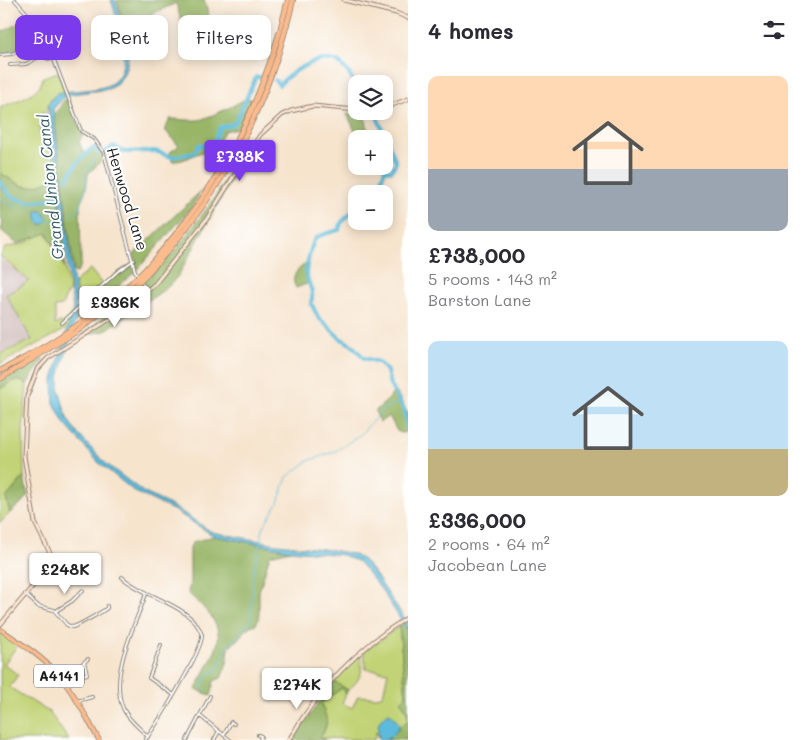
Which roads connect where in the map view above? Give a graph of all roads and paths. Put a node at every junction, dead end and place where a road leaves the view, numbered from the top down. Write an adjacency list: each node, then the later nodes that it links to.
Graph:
1 (15, 0): 5 (street)
2 (288, 0): 16 (highway)
3 (293, 0): 16 (highway)
4 (344, 0): 6 (street)
5 (28, 15)
6 (408, 18)
7 (15, 53): 8 (street)
8 (0, 55)
9 (33, 60): 11 (street)
10 (55, 60): 15 (street, Henwood Lane)
11 (10, 65)
12 (408, 99): 13 (street)
13 (393, 105)
14 (348, 109): 17 (street)
15 (134, 260): 17 (street, Henwood Lane); 18 (street)
16 (144, 274): 19 (highway, bridge)
17 (147, 291): 25 (street)
18 (62, 323)
19 (62, 338): 20 (highway); 21 (highway)
20 (0, 370)
21 (0, 378)
22 (122, 577): 24 (street)
23 (83, 590): 27 (street)
24 (147, 593): 36 (street); 47 (street)
25 (25, 594): 27 (street); 29 (street)
26 (110, 610): 27 (street)
27 (56, 612)
28 (408, 617): 54 (street)
29 (0, 624)
30 (0, 629): 35 (main road, A4141)
31 (161, 645): 36 (street)
32 (88, 659): 33 (street)
33 (84, 662): 34 (street); 34 (street)
34 (79, 676): 35 (street)
35 (67, 686): 39 (main road, A4141)
36 (174, 695): 47 (street)
37 (210, 696): 40 (street)
38 (92, 697): 39 (street)
39 (77, 701): 48 (main road, A4141)
40 (207, 702): 41 (street); 42 (street)
41 (211, 704)
42 (200, 716): 44 (street); 50 (street)
43 (234, 724): 46 (street)
44 (219, 731): 46 (street); 51 (street)
45 (258, 735): 53 (street)
46 (224, 736): 52 (street)
47 (148, 737): 49 (street)
48 (98, 740)
49 (145, 740)
50 (187, 740)
51 (213, 740)
52 (230, 740)
53 (260, 740)
54 (289, 740)

